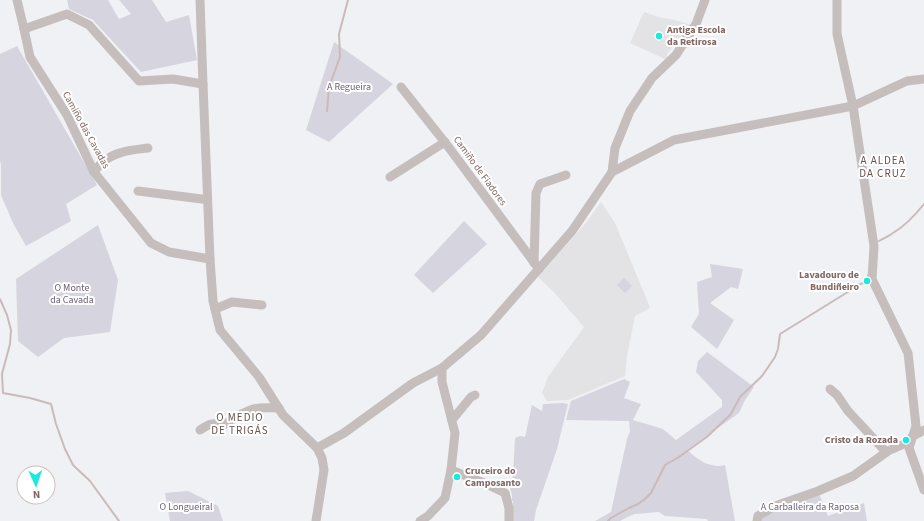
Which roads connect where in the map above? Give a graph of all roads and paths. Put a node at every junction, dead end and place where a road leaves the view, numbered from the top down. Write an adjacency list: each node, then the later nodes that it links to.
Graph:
1 (17, 0): 5 (street, Camiño das Cavadas)
2 (200, 0): 7 (street)
3 (705, 0): 13 (street)
4 (837, 0): 9 (street)
5 (24, 29): 7 (street); 12 (street, Camiño das Cavadas)
6 (924, 79): 9 (street)
7 (204, 84): 17 (street)
8 (401, 87): 10 (street, Camiño de Fiadores)
9 (853, 106): 13 (street); 29 (street)
10 (445, 142): 15 (street); 19 (street, Camiño de Fiadores)
11 (148, 148): 12 (street)
12 (94, 172): 18 (street, Camiño das Cavadas)
13 (612, 172): 19 (street)
14 (566, 175): 19 (street)
15 (390, 177)
16 (138, 191): 17 (street)
17 (208, 199): 18 (street)
18 (210, 259): 21 (street)
19 (536, 266): 22 (street)
20 (262, 305): 21 (street)
21 (215, 309): 25 (street)
22 (442, 368): 26 (street); 30 (street)
23 (830, 388): 31 (street)
24 (475, 395): 26 (street)
25 (279, 408): 27 (street); 30 (street)
26 (452, 420): 32 (street)
27 (200, 430)
28 (924, 430): 29 (street)
29 (913, 436): 31 (street); 33 (street)
30 (317, 448): 35 (street)
31 (886, 452): 34 (street)
32 (451, 470): 36 (street); 37 (street)
33 (924, 490)
34 (757, 518)
35 (316, 521)
36 (420, 521)
37 (509, 521)

